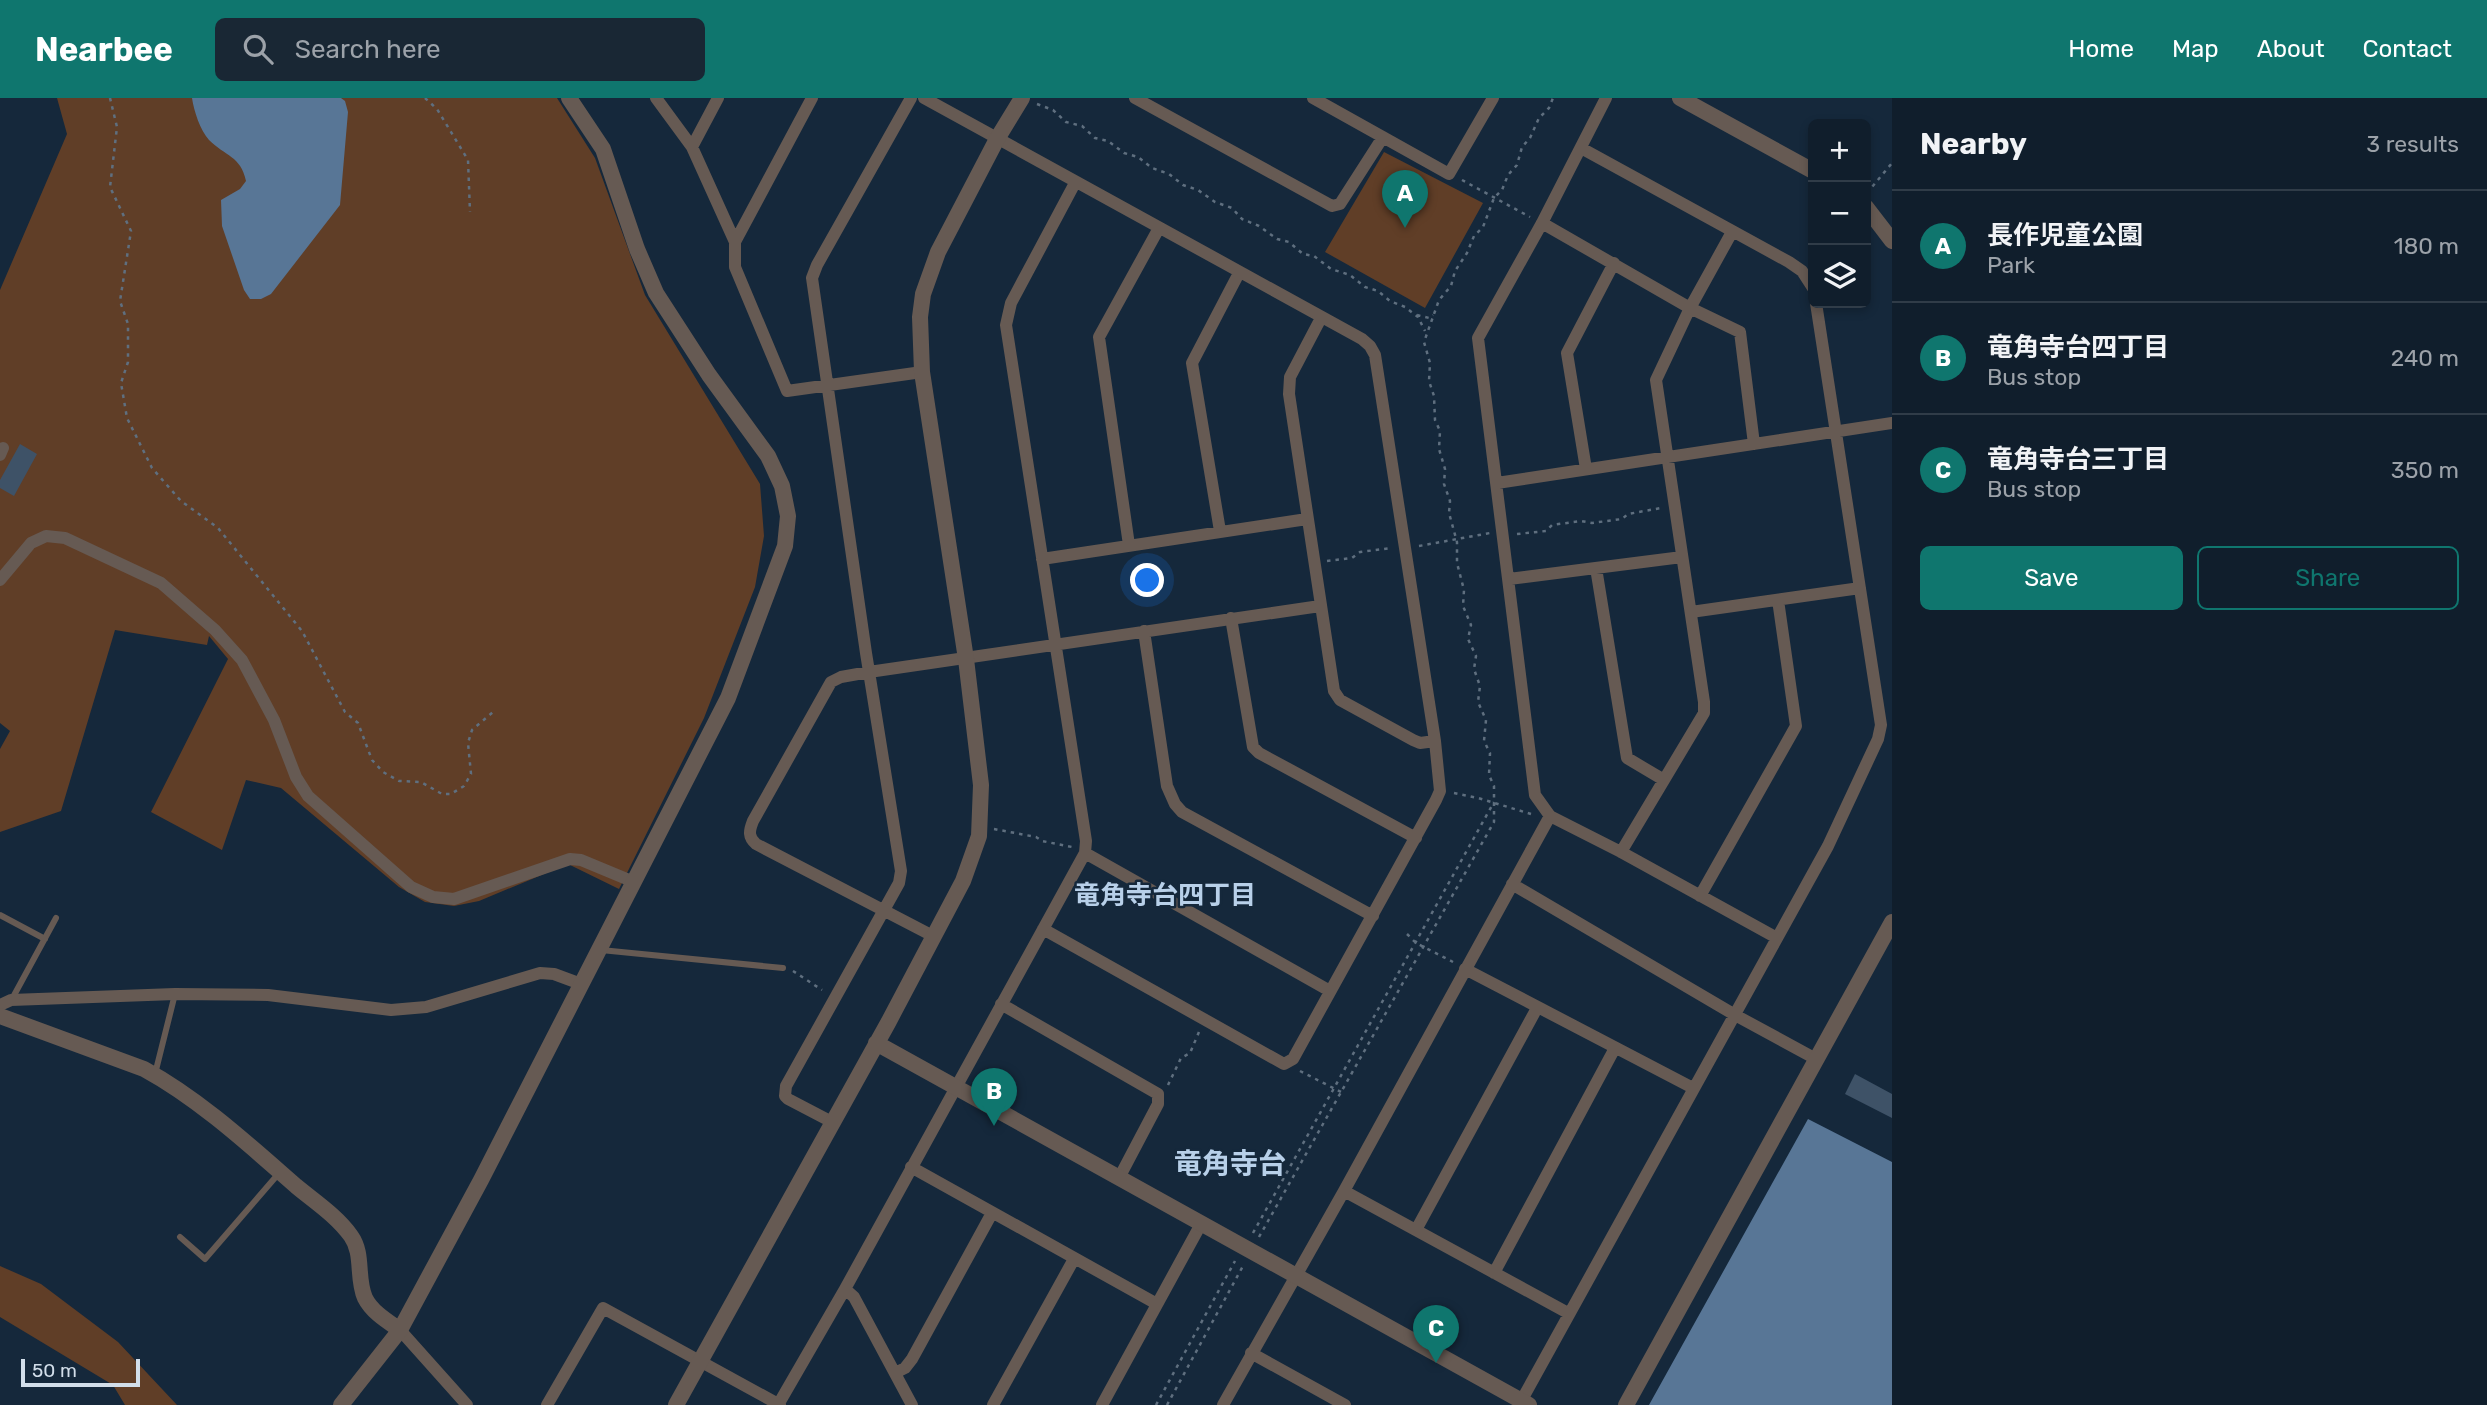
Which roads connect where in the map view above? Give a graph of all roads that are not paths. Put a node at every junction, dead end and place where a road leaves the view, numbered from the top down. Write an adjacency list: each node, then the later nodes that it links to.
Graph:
1 (569, 98): 62 (street)
2 (656, 98): 15 (street)
3 (718, 98): 15 (street)
4 (813, 98): 24 (street)
5 (911, 98): 32 (street)
6 (924, 98): 14 (street)
7 (1135, 98): 13 (street)
8 (1313, 98): 13 (street)
9 (1492, 98): 13 (street)
10 (1606, 98): 16 (street)
11 (1680, 98): 17 (street)
12 (1027, 99): 14 (street)
13 (1382, 137)
14 (997, 139): 18 (street); 31 (street)
15 (692, 147): 24 (street)
16 (1581, 148): 20 (street); 22 (street)
17 (1808, 168)
18 (1076, 183): 21 (street); 43 (street)
19 (1871, 208): 23 (street)
20 (1542, 223): 25 (street); 38 (street)
21 (1159, 229): 26 (street); 41 (street)
22 (1732, 232): 27 (street); 28 (street)
23 (1892, 241)
24 (735, 242): 32 (street)
25 (1614, 264): 28 (street); 37 (street)
26 (1239, 273): 30 (street); 40 (street)
27 (1808, 280)
28 (1690, 308): 35 (street); 36 (street)
29 (1817, 308): 34 (street)
30 (1321, 318): 39 (street); 56 (street)
31 (922, 372): 32 (street); 54 (street)
32 (827, 385): 55 (street)
33 (1892, 423): 34 (street)
34 (1838, 431): 35 (street); 47 (street)
35 (1754, 444): 36 (street)
36 (1667, 457): 37 (street); 42 (street)
37 (1586, 469): 38 (street)
38 (1497, 483): 45 (street)
39 (1307, 519): 40 (street); 49 (street)
40 (1220, 531): 41 (street)
41 (1129, 545): 43 (street)
42 (1682, 557): 44 (street); 50 (street)
43 (1042, 559): 53 (street)
44 (1596, 568): 45 (street); 57 (street)
45 (1509, 579): 58 (street)
46 (0, 580): 62 (street)
47 (1860, 588): 48 (street); 72 (street)
48 (1778, 600): 50 (street); 64 (street)
49 (1320, 606): 51 (street); 56 (street)
50 (1691, 612): 57 (street)
51 (1231, 618): 52 (street); 59 (street)
52 (1143, 631): 53 (street); 67 (street)
53 (1055, 644): 54 (street); 61 (street)
54 (966, 659): 55 (street); 71 (street)
55 (869, 672): 65 (street); 65 (street)
56 (1435, 741): 59 (street)
57 (1664, 780): 60 (street)
58 (1550, 816): 60 (street); 63 (street)
59 (1416, 838): 67 (street)
60 (1621, 852): 64 (street)
61 (1084, 853): 70 (street); 78 (street)
62 (634, 882): 74 (street)
63 (1512, 884): 76 (street); 83 (street)
64 (1700, 896): 72 (street)
65 (883, 910): 71 (street); 91 (street)
66 (0, 915): 73 (lane)
67 (1373, 916): 78 (street)
68 (56, 918): 73 (lane)
69 (1892, 922): 87 (street)
70 (1043, 929): 78 (street); 81 (street)
71 (933, 936): 85 (street)
72 (1777, 938): 83 (street)
73 (45, 939): 80 (lane)
74 (598, 949): 75 (lane); 77 (street)
75 (786, 968)
76 (1465, 969): 82 (street); 95 (street)
77 (582, 984): 79 (street); 106 (street)
78 (1330, 991)
79 (175, 994): 80 (street); 88 (lane)
80 (6, 1002)
81 (1001, 1004): 89 (street); 94 (street)
82 (1537, 1008): 86 (street); 98 (street)
83 (1735, 1015): 87 (street); 90 (street)
84 (0, 1016): 88 (street)
85 (876, 1043): 89 (street); 91 (street)
86 (1615, 1048): 90 (street); 101 (street)
87 (1816, 1059): 121 (street)
88 (155, 1075): 93 (street)
89 (955, 1087): 92 (street); 94 (street)
90 (1693, 1088): 105 (street)
91 (832, 1122): 108 (street)
92 (911, 1167): 96 (street); 103 (street)
93 (280, 1172): 99 (lane); 106 (street)
94 (1119, 1178): 97 (street)
95 (1344, 1191): 98 (street); 102 (street)
96 (992, 1213): 100 (street); 109 (street)
97 (1201, 1224): 102 (street); 104 (street)
98 (1416, 1230): 101 (street)
99 (180, 1237)
100 (1074, 1259): 104 (street); 117 (street)
101 (1494, 1273): 105 (street)
102 (1297, 1275): 107 (street); 111 (street)
103 (845, 1289): 109 (street); 110 (street)
104 (1157, 1304): 118 (street)
105 (1568, 1313): 111 (street)
106 (400, 1331): 112 (street); 113 (street)
107 (1251, 1353): 119 (street); 120 (street)
108 (700, 1359): 110 (street); 114 (street); 115 (street)
109 (895, 1373): 116 (street)
110 (779, 1404)
111 (1523, 1404)
112 (341, 1405)
113 (467, 1405)
114 (547, 1405)
115 (676, 1405)
116 (912, 1405)
117 (993, 1405)
118 (1102, 1405)
119 (1223, 1405)
120 (1345, 1405)
121 (1626, 1405)

